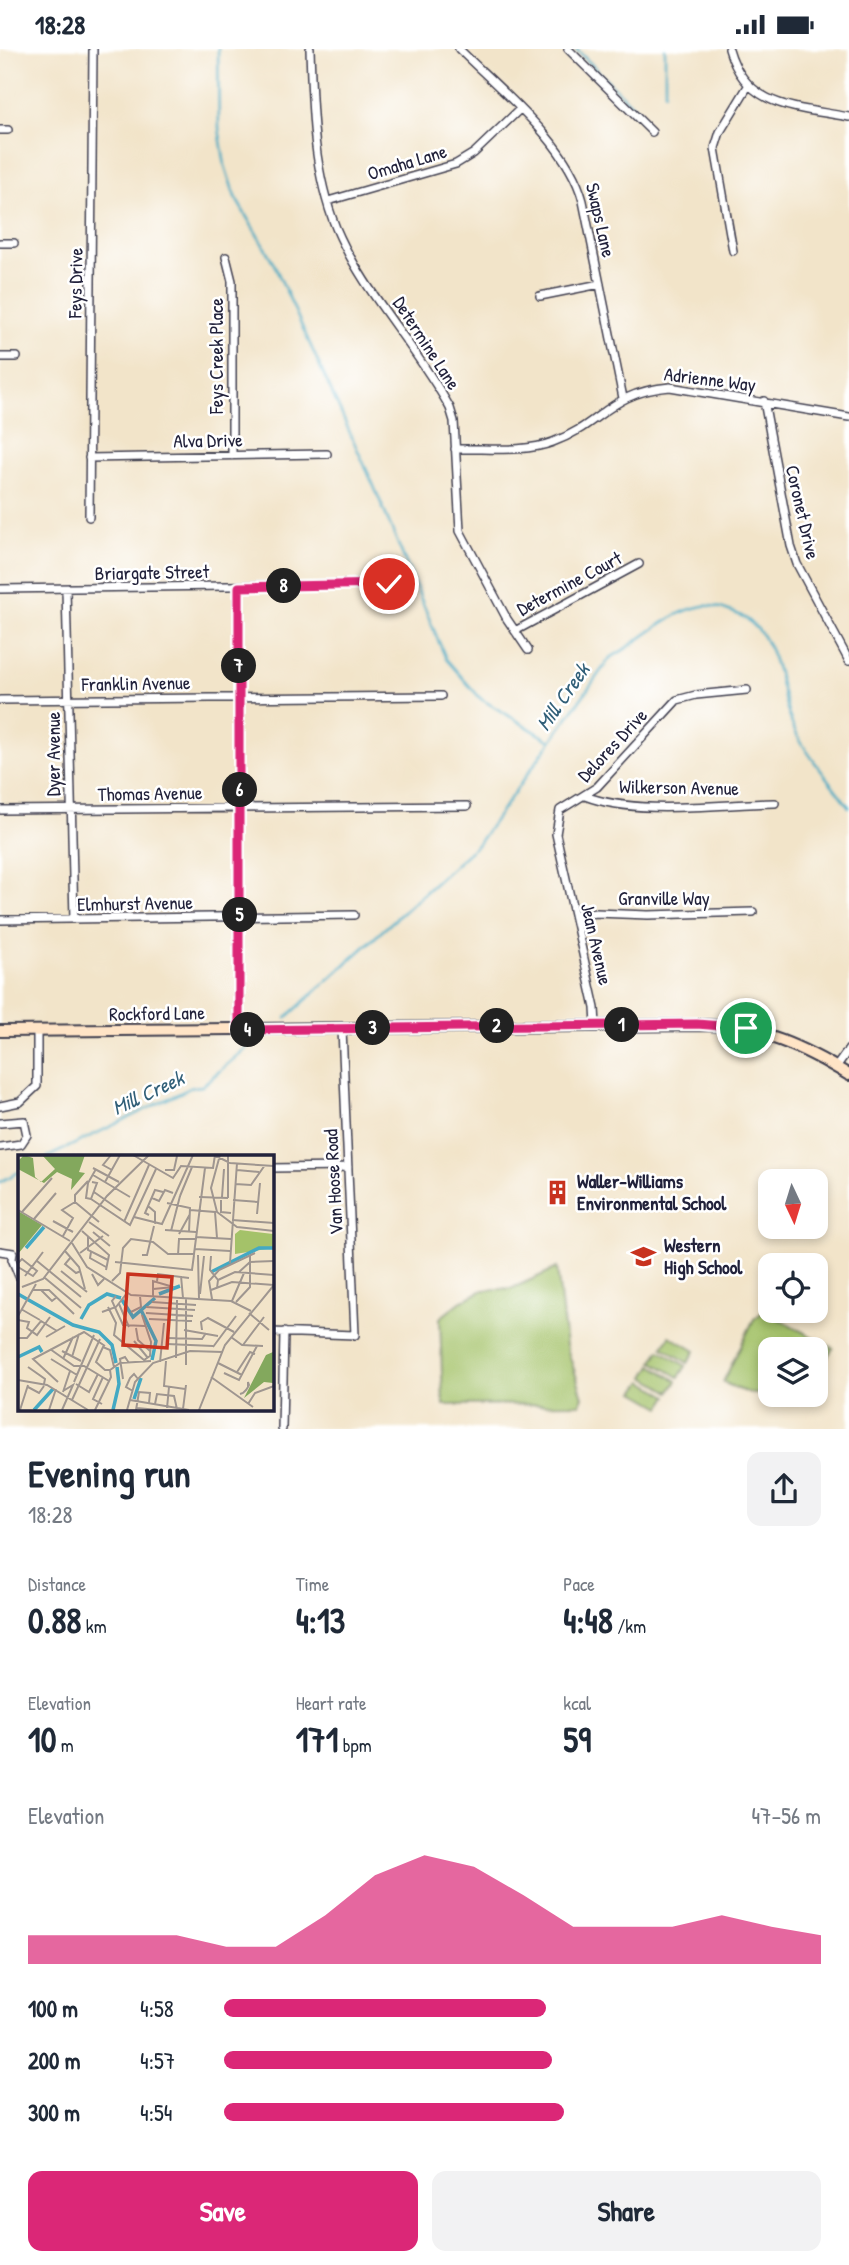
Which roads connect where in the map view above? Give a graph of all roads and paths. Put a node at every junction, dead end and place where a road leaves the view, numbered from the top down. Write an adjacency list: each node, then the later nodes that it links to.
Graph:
1 (93, 49): 25 (street, Feys Drive)
2 (310, 49): 10 (street, Determine Lane)
3 (459, 49): 7 (street, Swaps Lane)
4 (568, 49): 9 (street)
5 (729, 49): 6 (street)
6 (748, 86): 8 (street); 13 (street)
7 (519, 110): 10 (street, Omaha Lane); 15 (street, Swaps Lane)
8 (849, 117)
9 (652, 132)
10 (328, 201): 22 (street, Determine Lane)
11 (0, 243): 12 (street)
12 (14, 243)
13 (733, 251)
14 (226, 257): 24 (street, Feys Creek Place)
15 (600, 284): 16 (street); 19 (street, Swaps Lane)
16 (540, 296)
17 (0, 357): 18 (street)
18 (17, 357)
19 (623, 398): 20 (street, Adrienne Way); 22 (street, Adrienne Way)
20 (764, 401): 21 (street, Adrienne Way); 34 (street, Coronet Drive)
21 (849, 417)
22 (455, 449): 32 (street, Determine Lane)
23 (327, 454): 24 (street, Alva Drive)
24 (232, 456): 25 (street, Alva Drive)
25 (89, 458): 26 (street, Feys Drive)
26 (89, 517)
27 (639, 564): 32 (street, Determine Court)
28 (389, 584): 29 (street, Briargate Street)
29 (239, 587): 31 (street, Briargate Street); 37 (street)
30 (0, 589): 31 (street, Briargate Street)
31 (66, 589): 38 (street, Dyer Avenue)
32 (515, 631): 33 (street, Determine Lane)
33 (528, 650)
34 (849, 661)
35 (747, 690): 40 (street, Delores Drive)
36 (441, 696): 37 (street, Franklin Avenue)
37 (240, 698): 38 (street, Franklin Avenue); 43 (street)
38 (69, 699): 39 (street, Franklin Avenue); 44 (street, Dyer Avenue)
39 (0, 700)
40 (585, 796): 41 (street, Wilkerson Avenue); 46 (street, Delores Drive)
41 (775, 803)
42 (467, 806): 43 (street, Thomas Avenue)
43 (240, 808): 44 (street, Thomas Avenue); 50 (street)
44 (69, 809): 45 (street, Thomas Avenue); 51 (street, Dyer Avenue)
45 (0, 810)
46 (565, 871): 49 (street, Jean Avenue)
47 (753, 912): 49 (street, Granville Way)
48 (354, 915): 50 (street, Elmhurst Avenue)
49 (575, 916): 53 (street, Jean Avenue)
50 (240, 918): 51 (street, Elmhurst Avenue); 55 (street)
51 (74, 919): 52 (street, Elmhurst Avenue)
52 (0, 920)
53 (596, 1025): 54 (main road, Rockford Lane); 59 (main road, Rockford Lane)
54 (342, 1029): 55 (main road, Rockford Lane); 64 (street, Van Hoose Road)
55 (239, 1030): 57 (main road, Rockford Lane)
56 (0, 1031): 57 (main road, Rockford Lane)
57 (37, 1031): 61 (street)
58 (849, 1049): 59 (street)
59 (836, 1067): 60 (main road, Rockford Lane)
60 (849, 1075)
61 (0, 1106)
62 (0, 1123): 63 (street)
63 (0, 1147)
64 (348, 1167): 65 (street); 71 (street, Van Hoose Road)
65 (273, 1168)
66 (18, 1246): 68 (street)
67 (0, 1251): 68 (street)
68 (13, 1253): 69 (street)
69 (18, 1272)
70 (273, 1332): 71 (street)
71 (284, 1332): 72 (street)
72 (282, 1429)

